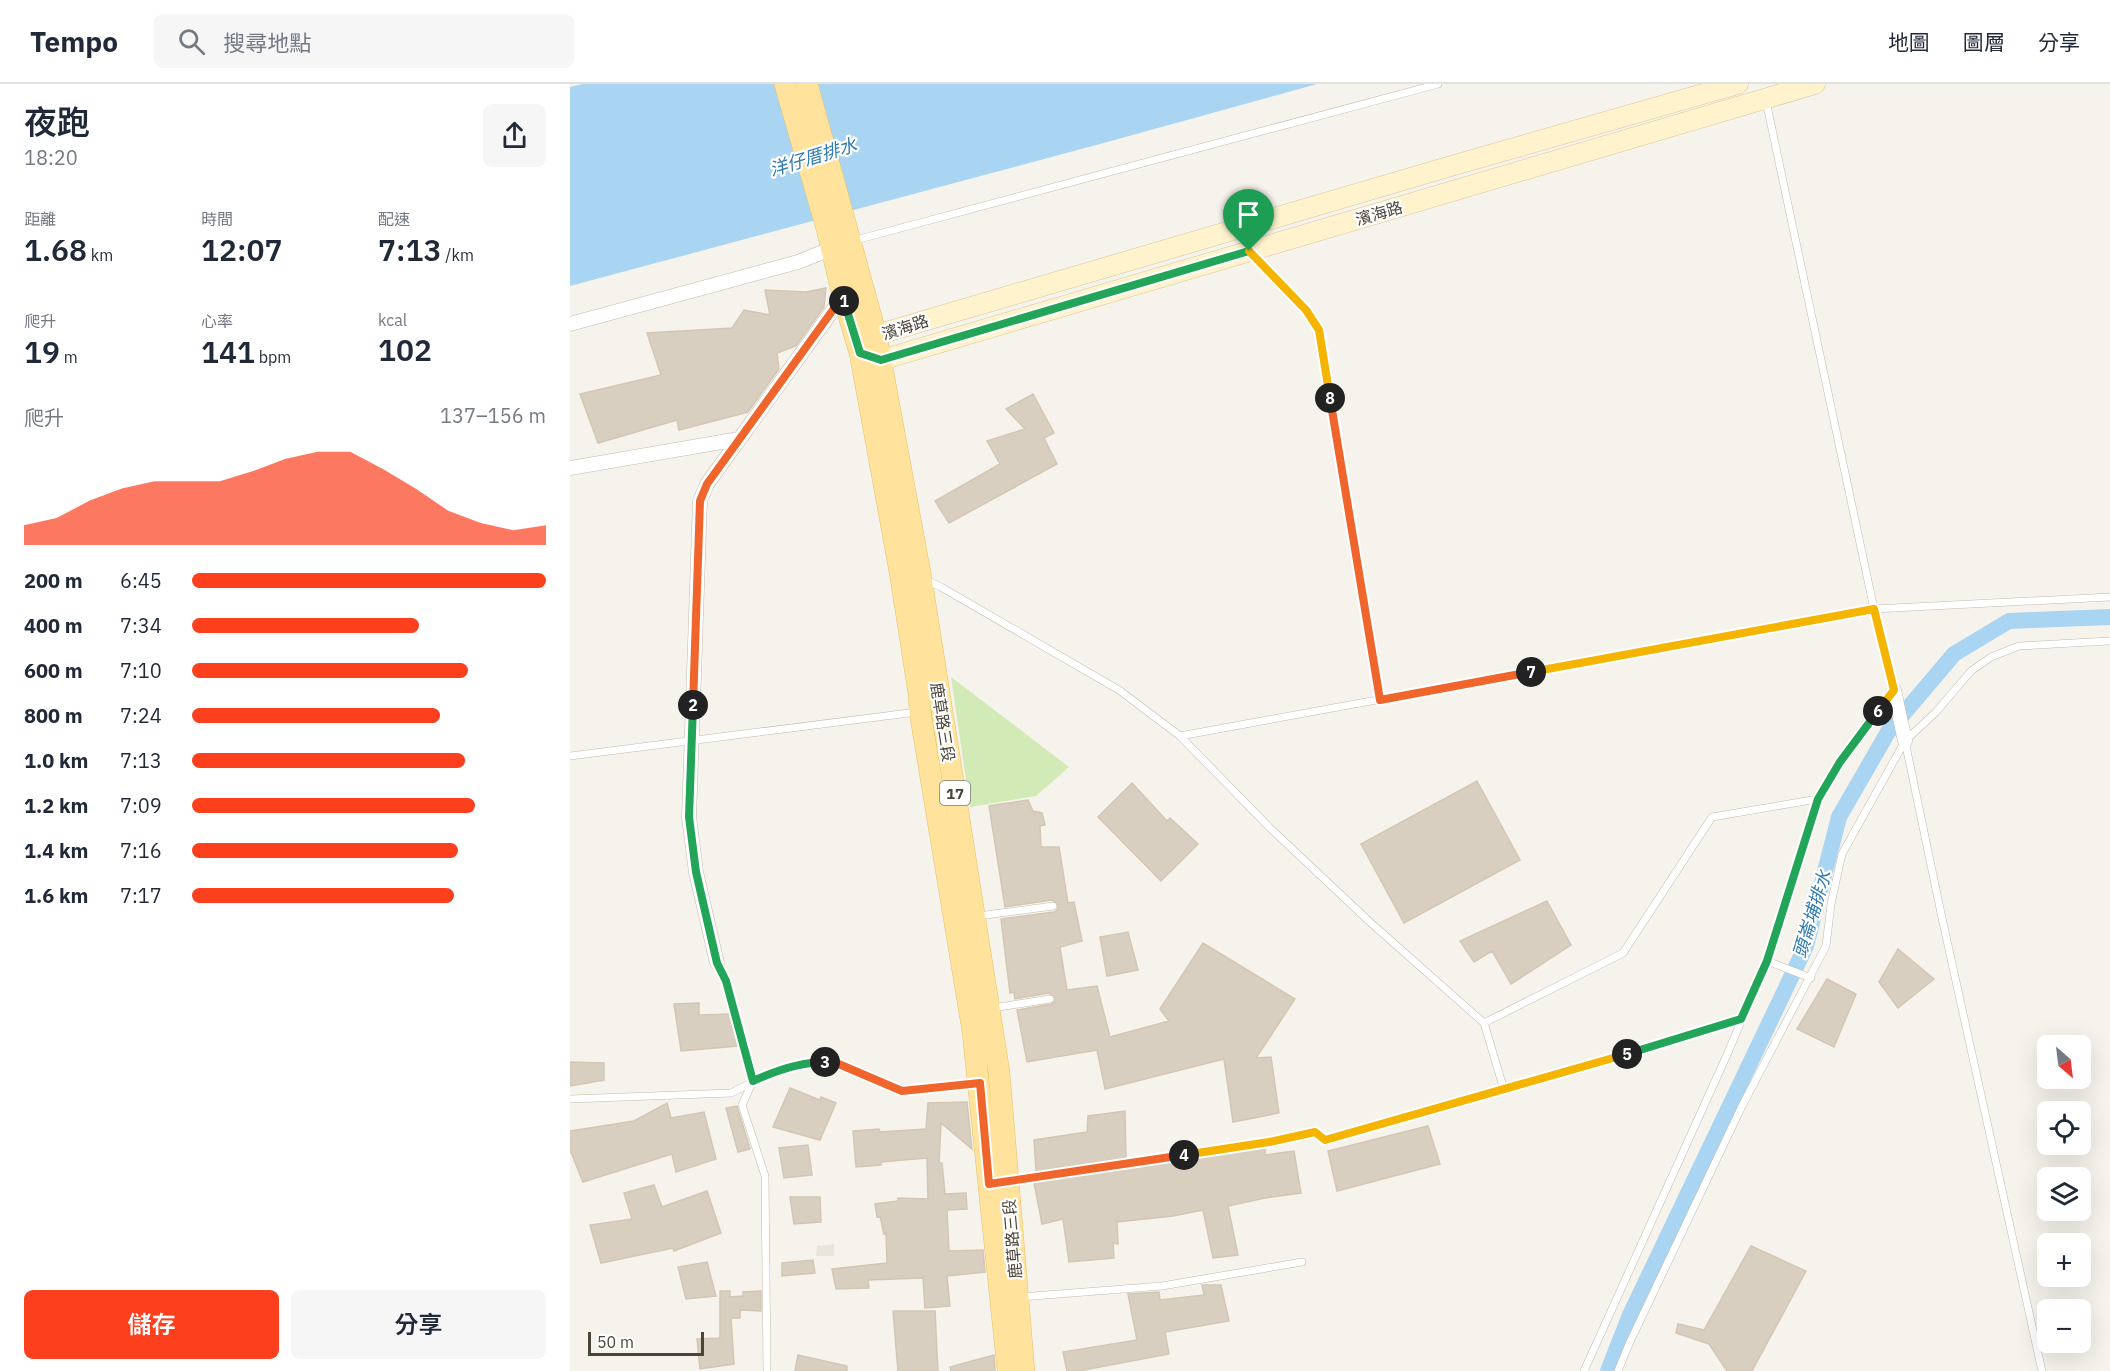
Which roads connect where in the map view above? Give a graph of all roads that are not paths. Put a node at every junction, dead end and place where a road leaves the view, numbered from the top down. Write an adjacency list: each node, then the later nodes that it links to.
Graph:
1 (785, 84): 7 (main road, 17)
2 (807, 84): 7 (main road, 17)
3 (1438, 84): 7 (lane)
4 (1738, 84): 11 (street, 濱海路)
5 (1815, 84): 6 (street, 濱海路)
6 (1765, 99): 8 (street, 濱海路); 18 (lane)
7 (838, 236): 9 (main road, 鹿草路三段 / 17); 10 (street); 11 (main road, 鹿草路三段 / 17)
8 (1249, 251): 13 (street, 濱海路); 21 (lane)
9 (843, 296): 12 (main road, 鹿草路三段 / 17); 14 (street)
10 (570, 324)
11 (876, 335): 12 (street, 濱海路); 13 (main road, 鹿草路三段 / 17)
12 (860, 353): 13 (street, 濱海路); 22 (main road, 鹿草路三段 / 17)
13 (881, 360): 16 (main road, 鹿草路三段 / 17)
14 (739, 439): 15 (street); 24 (street)
15 (570, 468)
16 (921, 578): 23 (lane); 29 (main road, 鹿草路三段 / 17)
17 (2110, 597): 18 (lane)
18 (1874, 609): 20 (lane); 21 (lane)
19 (2110, 641): 25 (lane)
20 (1894, 690): 25 (street); 27 (lane)
21 (1380, 700): 23 (lane)
22 (920, 712): 24 (lane); 29 (main road, 鹿草路三段 / 17)
23 (1180, 736): 36 (lane)
24 (692, 741): 26 (lane); 31 (street)
25 (1905, 741): 32 (lane); 49 (lane)
26 (570, 756)
27 (1818, 799): 30 (lane); 36 (lane)
28 (1053, 906): 29 (lane)
29 (964, 918): 34 (main road, 鹿草路三段 / 17)
30 (1767, 961): 32 (lane); 35 (lane)
31 (717, 963): 37 (lane)
32 (1811, 978): 48 (lane)
33 (1050, 999): 34 (lane)
34 (979, 1010): 38 (main road, 鹿草路三段 / 17); 41 (main road, 鹿草路三段 / 17)
35 (1741, 1019): 39 (lane); 47 (lane)
36 (1484, 1023): 39 (lane)
37 (753, 1081): 38 (lane); 40 (lane); 44 (lane)
38 (980, 1083): 41 (main road, 鹿草路三段 / 17)
39 (1504, 1090): 41 (lane)
40 (570, 1099)
41 (998, 1183): 43 (main road, 鹿草路三段 / 17); 45 (main road, 鹿草路三段 / 17)
42 (1302, 1262): 43 (lane)
43 (1017, 1298): 46 (main road, 鹿草路三段 / 17)
44 (766, 1371)
45 (1008, 1371)
46 (1024, 1371)
47 (1584, 1371)
48 (1618, 1371)
49 (2042, 1371)

